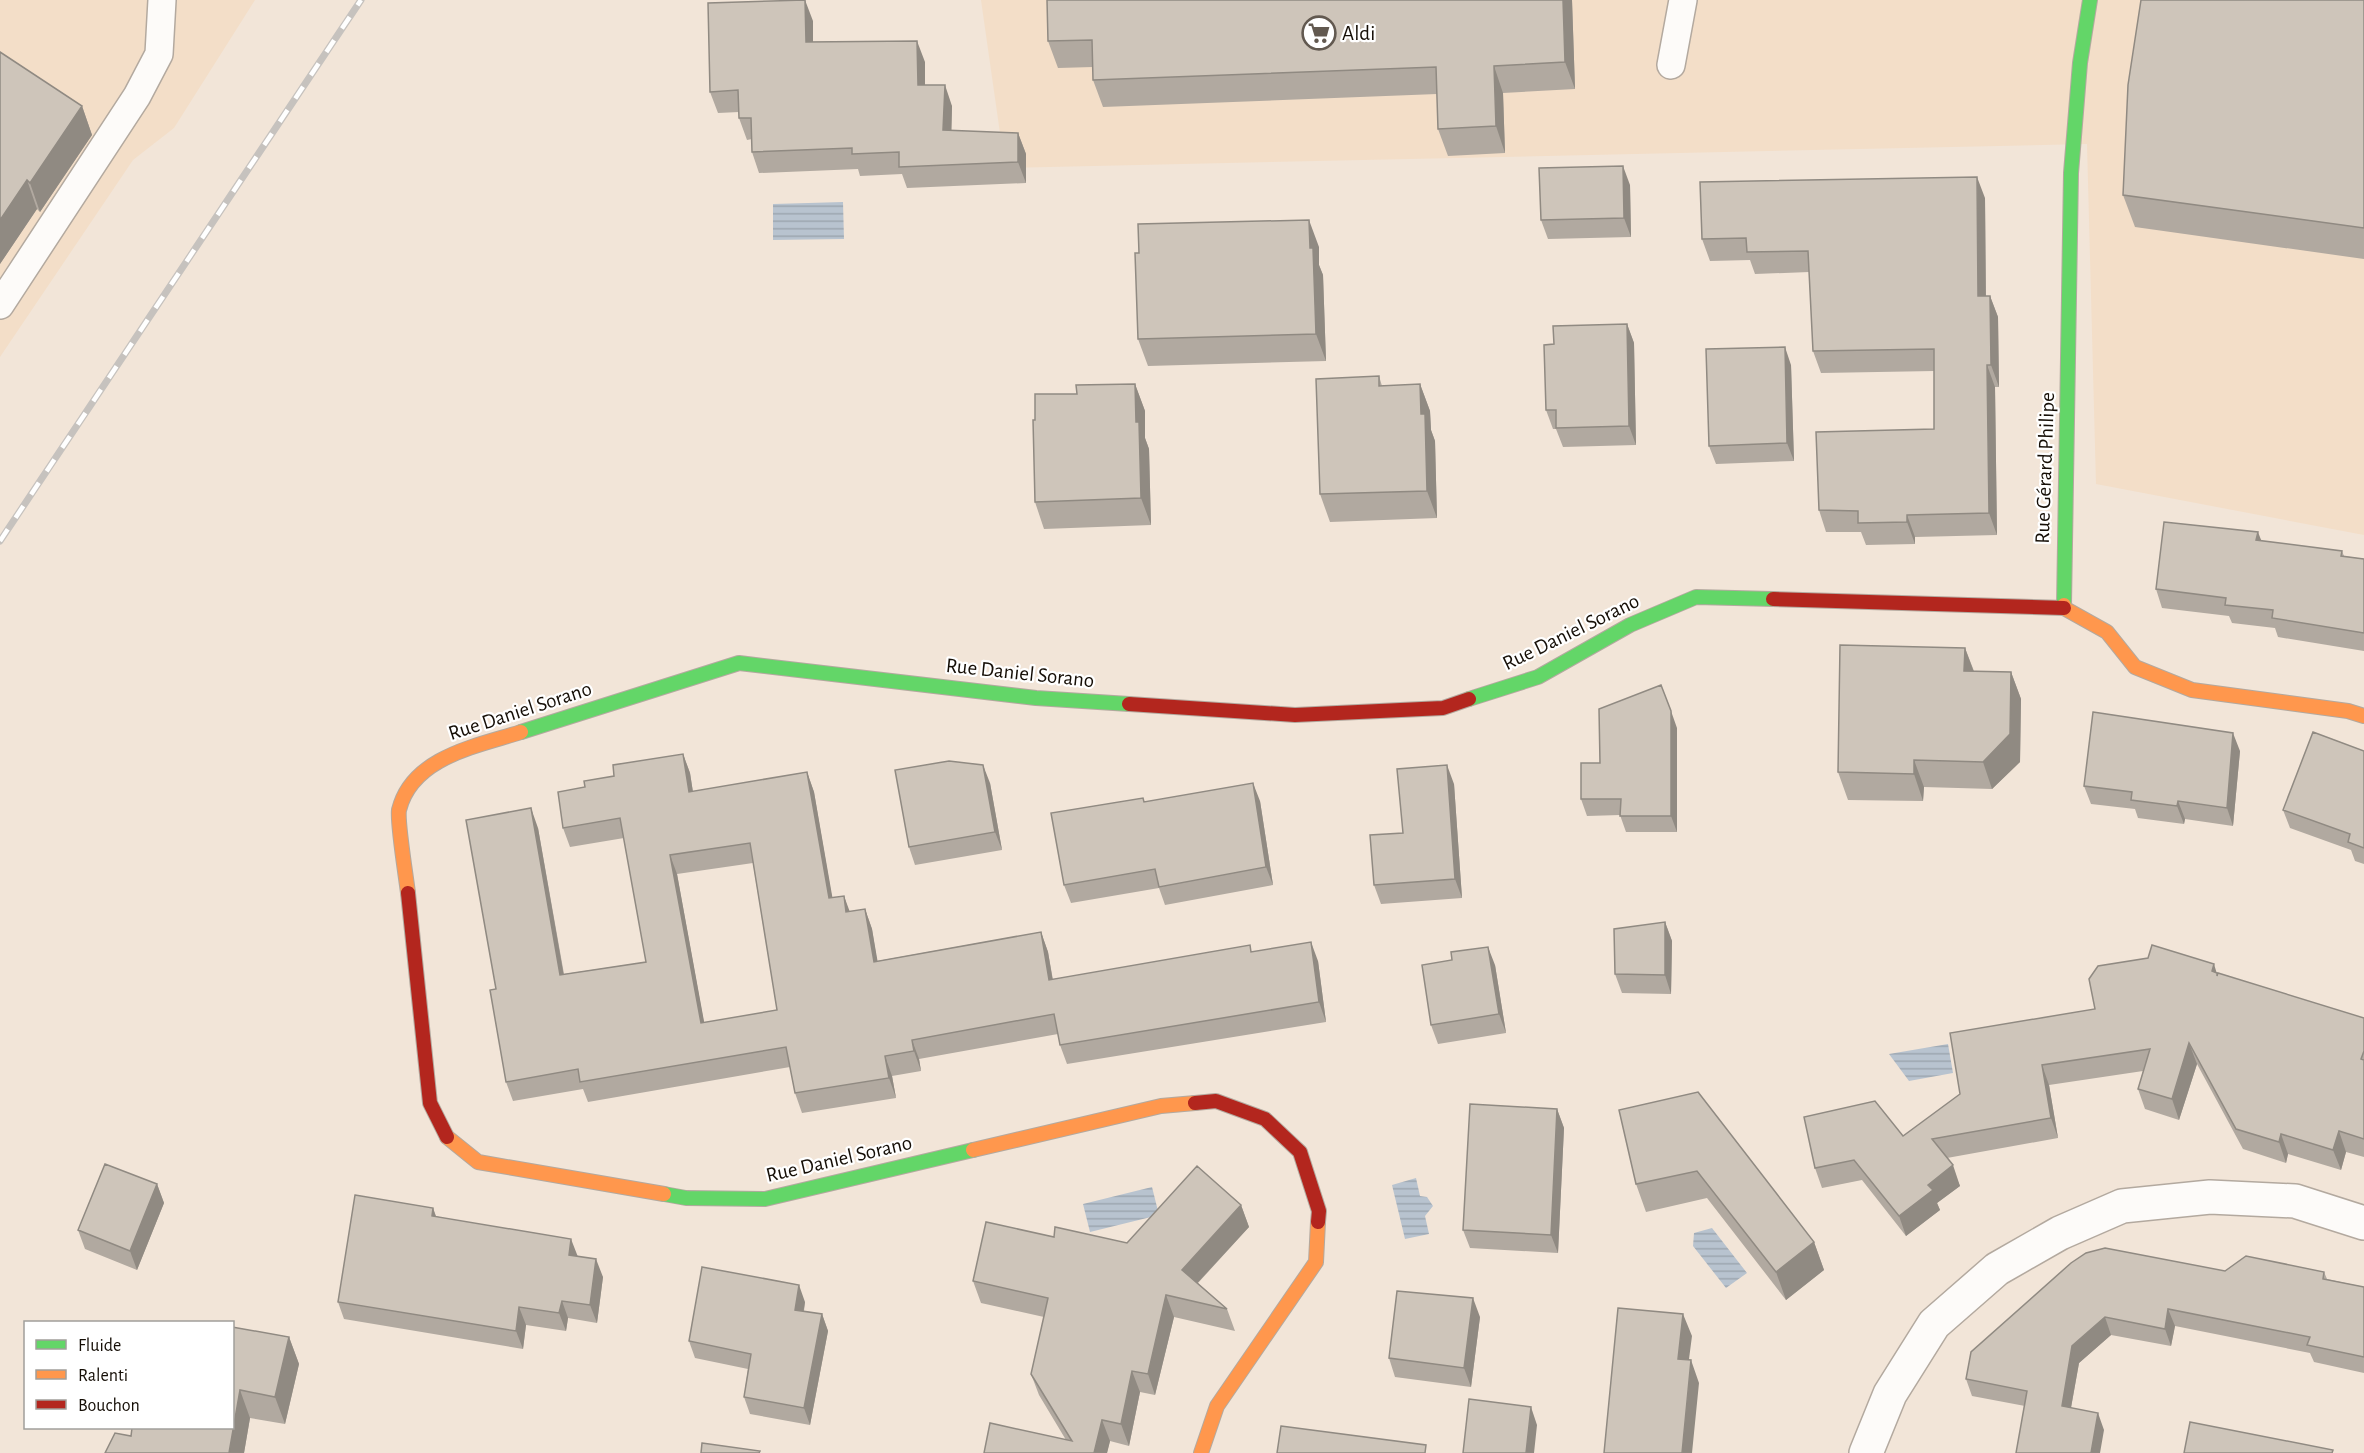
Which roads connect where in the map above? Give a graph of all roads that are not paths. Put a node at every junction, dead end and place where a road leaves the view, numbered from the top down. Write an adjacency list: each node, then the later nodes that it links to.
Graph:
1 (162, 0): 5 (lane)
2 (1683, 0): 4 (lane)
3 (2090, 0): 6 (street, Rue Gérard Philipe)
4 (1671, 65)
5 (0, 305)
6 (2064, 608): 7 (street); 9 (street, Rue Daniel Sorano)
7 (2364, 716)
8 (2364, 1223): 10 (street)
9 (1201, 1453)
10 (1866, 1453)

